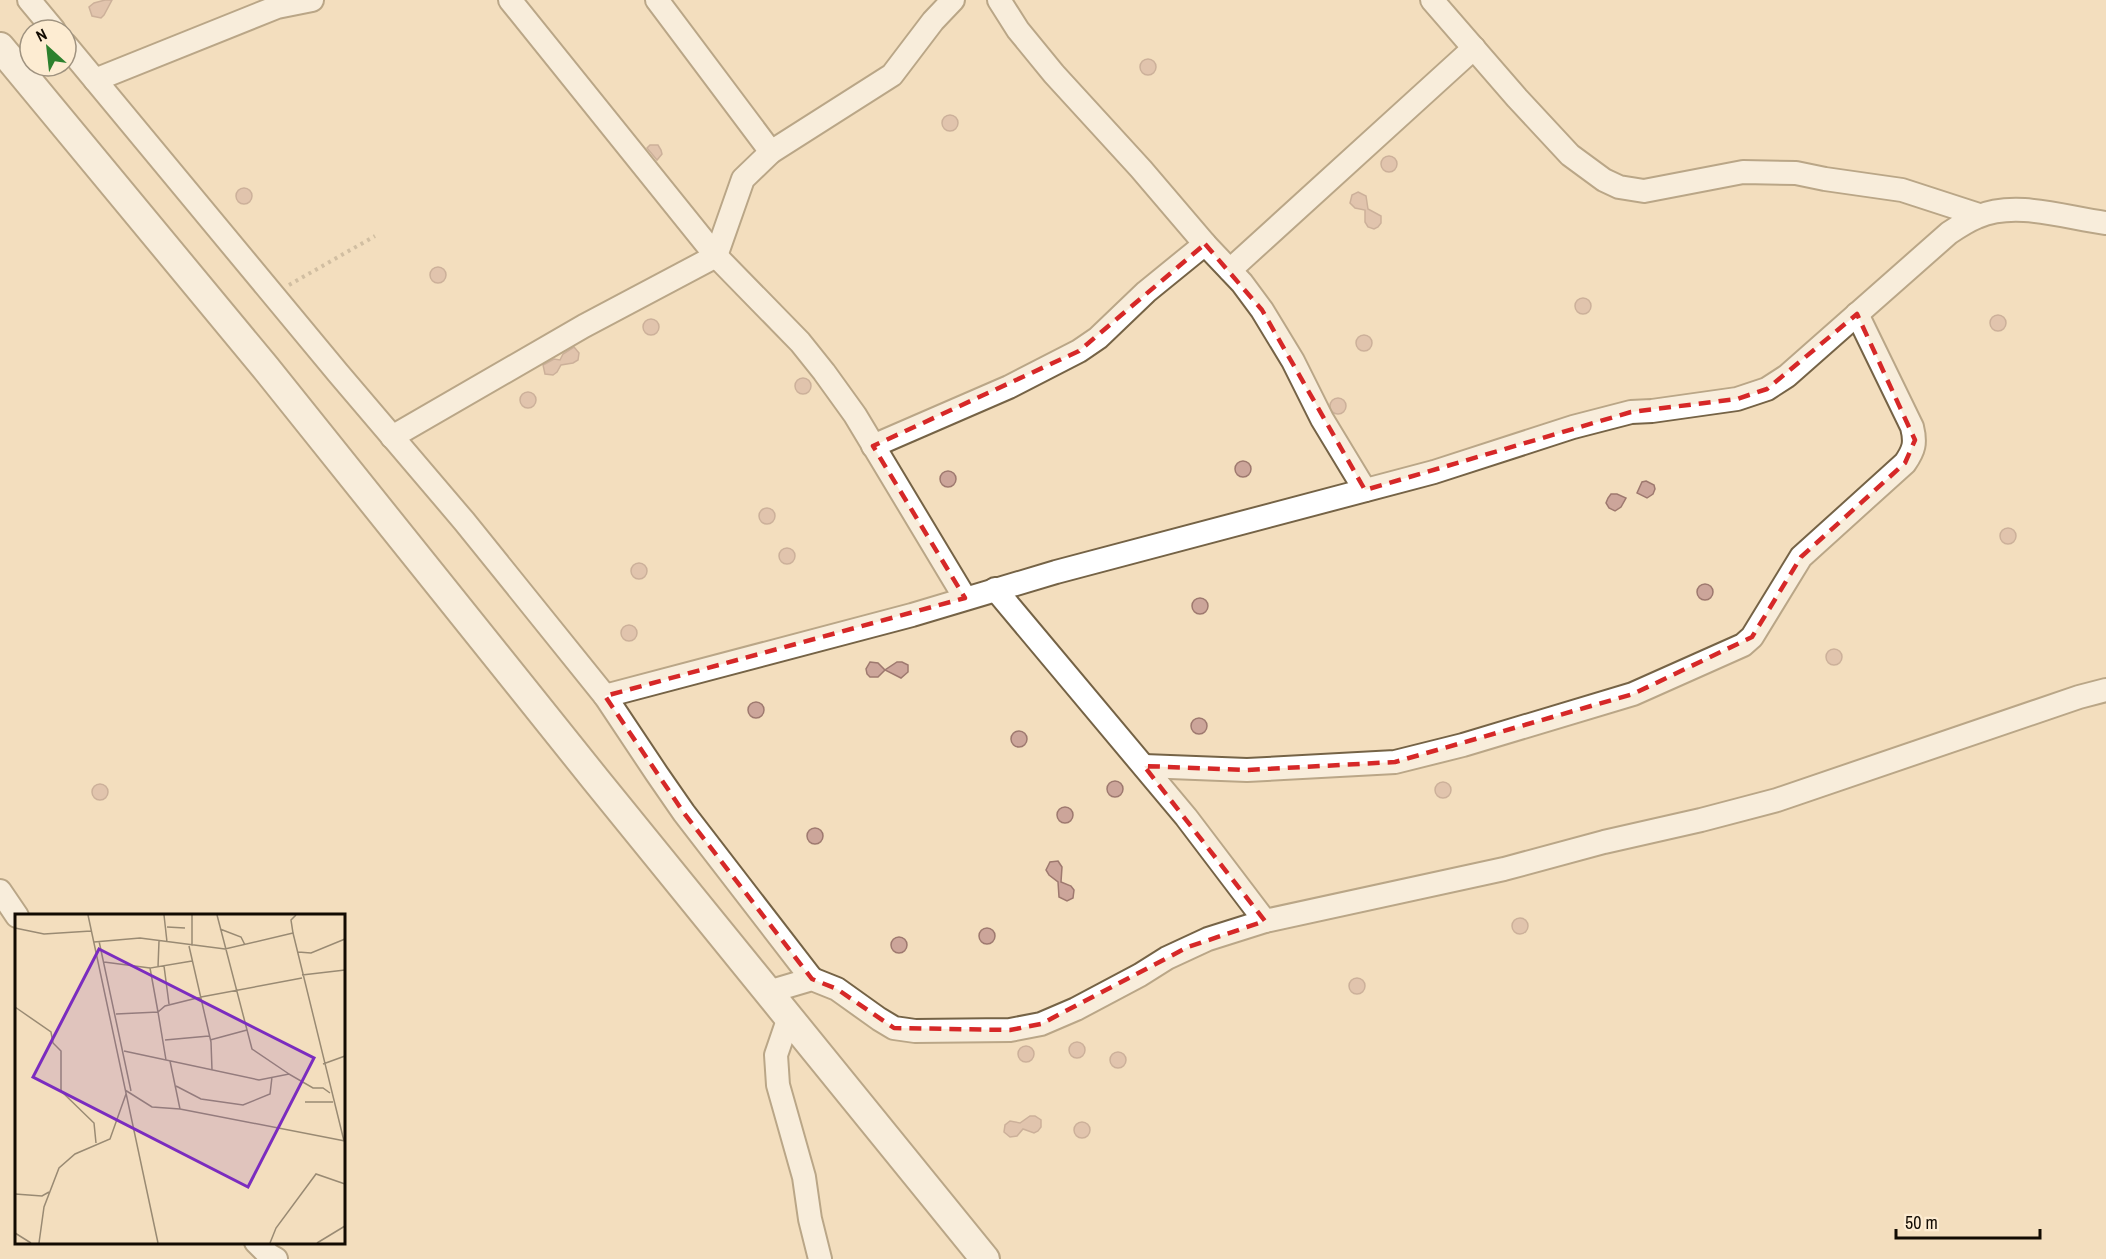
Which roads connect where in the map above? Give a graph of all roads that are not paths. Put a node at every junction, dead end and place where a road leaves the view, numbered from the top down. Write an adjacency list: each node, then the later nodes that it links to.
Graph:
1 (29, 0): 8 (street)
2 (312, 0): 12 (street)
3 (510, 0): 17 (street)
4 (657, 0): 13 (street)
5 (953, 0): 13 (street)
6 (999, 0): 16 (street)
7 (1432, 0): 10 (street)
8 (44, 18)
9 (0, 47): 32 (street)
10 (1474, 48): 14 (street); 18 (street)
11 (78, 59): 12 (street)
12 (95, 80): 20 (street)
13 (771, 152): 17 (street)
14 (1979, 216): 15 (street); 19 (street)
15 (2106, 224)
16 (1205, 244): 18 (street); 21 (street)
17 (716, 256): 20 (street); 21 (street)
18 (1230, 270): 22 (street)
19 (1857, 314): 22 (street); 27 (street)
20 (392, 437): 26 (street)
21 (873, 446): 24 (street)
22 (1365, 490): 23 (street)
23 (995, 589): 24 (street); 27 (street)
24 (965, 598): 26 (street)
25 (2106, 690): 30 (street)
26 (605, 696): 31 (street)
27 (1144, 766): 30 (street)
28 (0, 891): 29 (street)
29 (16, 914)
30 (1265, 921): 31 (street)
31 (812, 979): 32 (street)
32 (768, 992): 33 (street)
33 (789, 1017): 36 (street); 37 (street)
34 (258, 1244): 35 (street)
35 (276, 1259)
36 (820, 1259)
37 (985, 1259)

